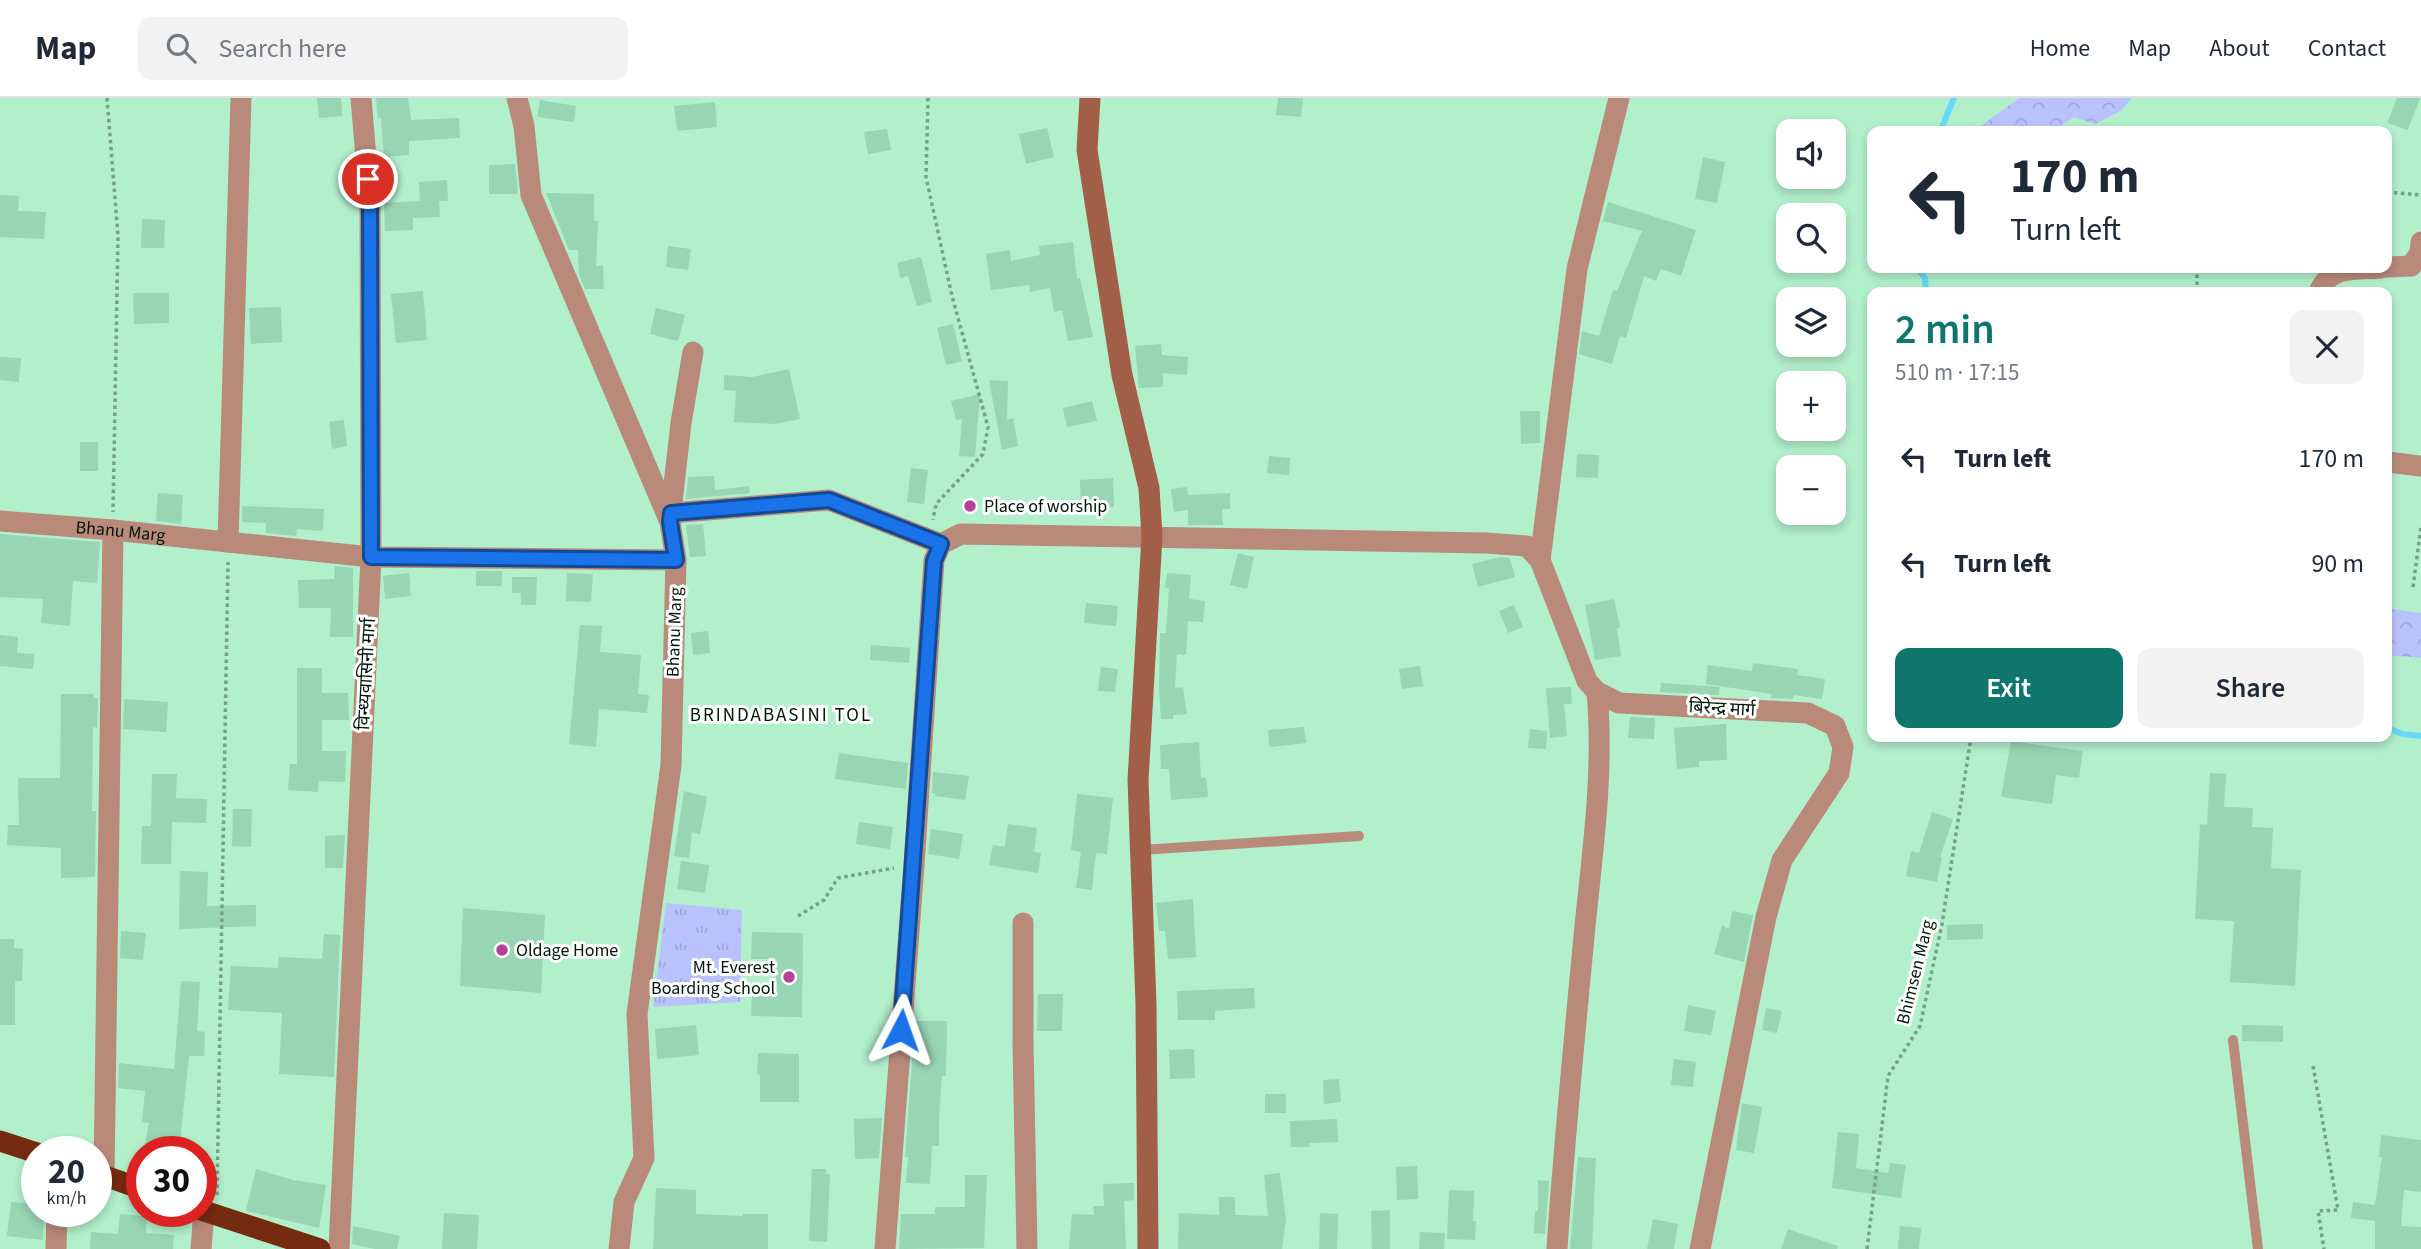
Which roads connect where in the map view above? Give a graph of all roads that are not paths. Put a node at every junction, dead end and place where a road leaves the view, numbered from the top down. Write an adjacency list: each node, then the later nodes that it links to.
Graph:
1 (241, 98): 17 (street)
2 (361, 98): 19 (street, विन्ध्यवासिनी मार्ग)
3 (517, 98): 13 (street)
4 (1090, 98): 16 (main road)
5 (1619, 98): 21 (street)
6 (2421, 243): 7 (street)
7 (2392, 267)
8 (2336, 273): 9 (street)
9 (2321, 287)
10 (693, 352): 13 (street)
11 (2392, 463): 12 (street)
12 (2421, 466)
13 (670, 518): 18 (street); 20 (street)
14 (0, 522): 15 (street, Bhanu Marg)
15 (113, 530): 17 (street, Bhanu Marg); 27 (street)
16 (1152, 536): 18 (street); 21 (street); 24 (main road)
17 (228, 542): 19 (street, Bhanu Marg)
18 (941, 544): 39 (street)
19 (371, 557): 20 (street, Bhanu Marg); 37 (street, विन्ध्यवासिनी मार्ग)
20 (676, 560): 38 (street, Bhanu Marg)
21 (1540, 560): 22 (street)
22 (1597, 692): 42 (street); 43 (street, बिरेन्द्र मार्ग)
23 (1359, 836): 24 (lane)
24 (1141, 850): 41 (main road)
25 (1023, 923): 40 (street)
26 (2234, 1040): 44 (lane)
27 (101, 1136)
28 (0, 1141): 29 (highway)
29 (21, 1148)
30 (217, 1216): 33 (highway)
31 (57, 1227): 34 (street)
32 (205, 1227): 35 (street)
33 (289, 1245): 36 (highway)
34 (56, 1249)
35 (201, 1249)
36 (320, 1249)
37 (339, 1249)
38 (619, 1249)
39 (885, 1249)
40 (1027, 1249)
41 (1148, 1249)
42 (1557, 1249)
43 (1700, 1249)
44 (2258, 1249)

